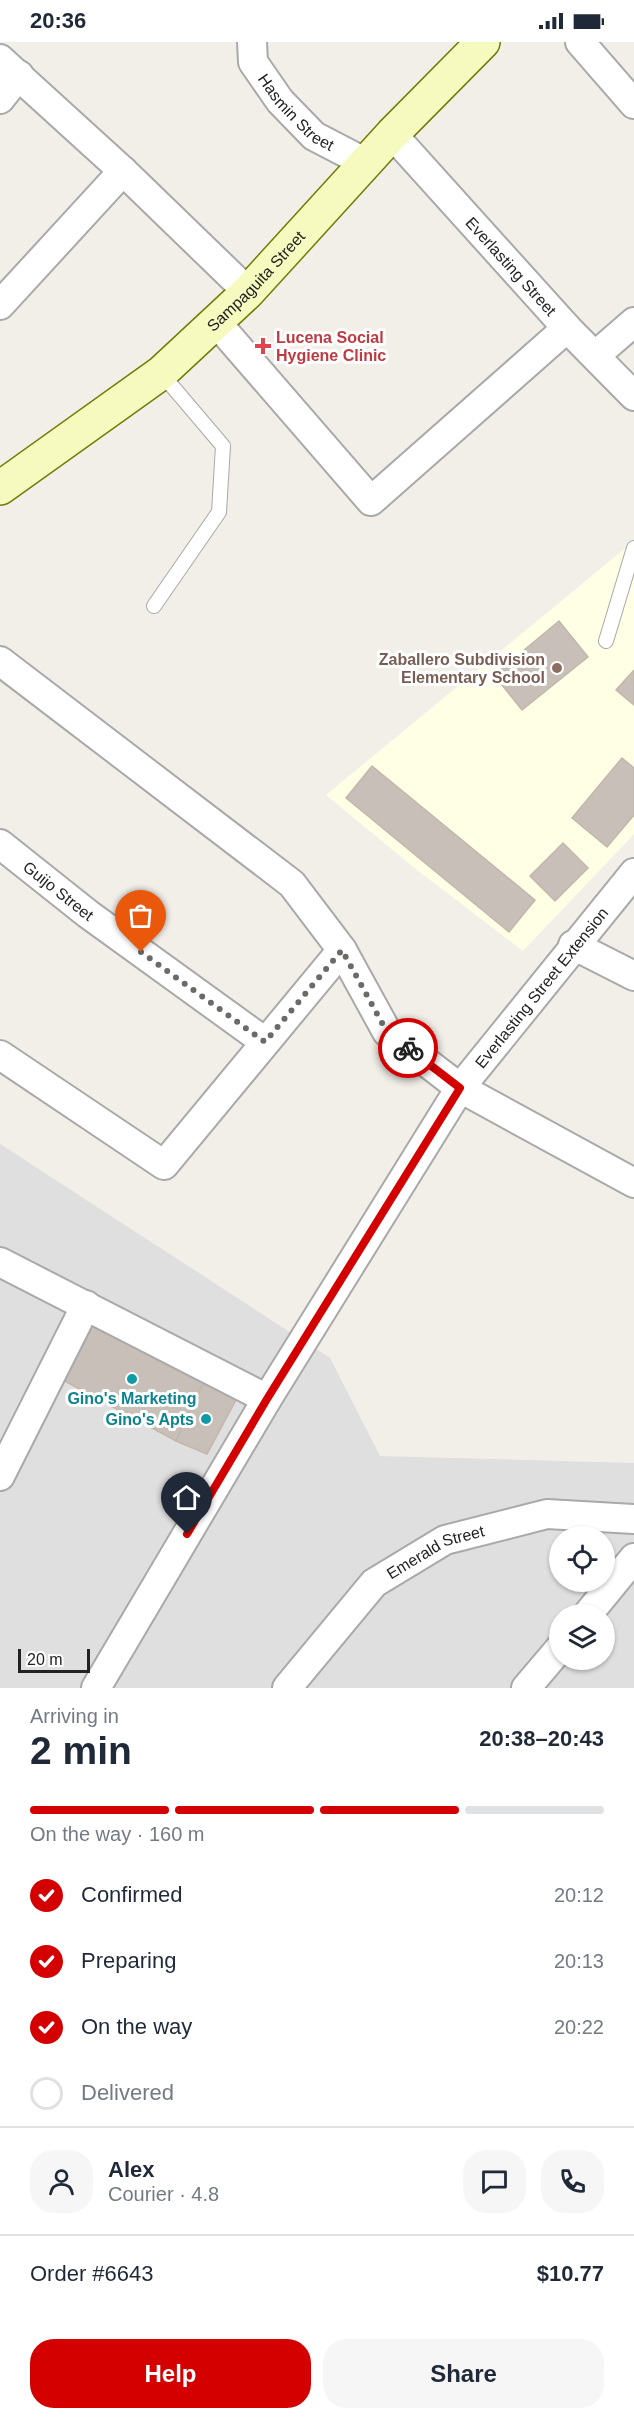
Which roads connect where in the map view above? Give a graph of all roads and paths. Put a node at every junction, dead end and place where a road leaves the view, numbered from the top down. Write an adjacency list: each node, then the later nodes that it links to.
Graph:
1 (252, 42): 8 (street, Hasmin Street)
2 (483, 42): 7 (street, Sampaguita Street)
3 (580, 42): 6 (street)
4 (10, 67): 5 (street); 9 (street)
5 (0, 99)
6 (634, 104)
7 (392, 134): 8 (street, Sampaguita Street); 14 (street, Everlasting Street)
8 (366, 163): 10 (street, Sampaguita Street)
9 (123, 171): 10 (street); 11 (street)
10 (248, 292): 12 (street, Sampaguita Street)
11 (0, 305)
12 (216, 322): 14 (street); 16 (street, Sampaguita Street)
13 (634, 322): 15 (street)
14 (567, 328): 15 (street, Everlasting Street)
15 (596, 355): 17 (street, Everlasting Street)
16 (161, 373): 18 (street, Sampaguita Street); 20 (lane)
17 (634, 396)
18 (0, 488)
19 (634, 548): 21 (lane)
20 (154, 606)
21 (606, 641)
22 (0, 661): 26 (street)
23 (0, 844): 28 (street, Guijo Street)
24 (634, 873): 25 (street, Everlasting Street Extension)
25 (573, 945): 27 (street); 30 (street, Everlasting Street Extension)
26 (342, 950): 28 (street); 30 (street)
27 (634, 976)
28 (265, 1042): 29 (street)
29 (0, 1055)
30 (460, 1088): 31 (street); 34 (street, Everlasting Street Extension)
31 (634, 1183)
32 (0, 1262): 33 (street)
33 (86, 1305): 34 (street); 35 (street)
34 (267, 1399): 40 (street, Everlasting Street Extension)
35 (0, 1476)
36 (634, 1519): 41 (street, Emerald Street)
37 (634, 1558): 38 (street)
38 (596, 1604)
39 (549, 1661): 42 (street)
40 (96, 1688)
41 (287, 1688)
42 (526, 1688)

